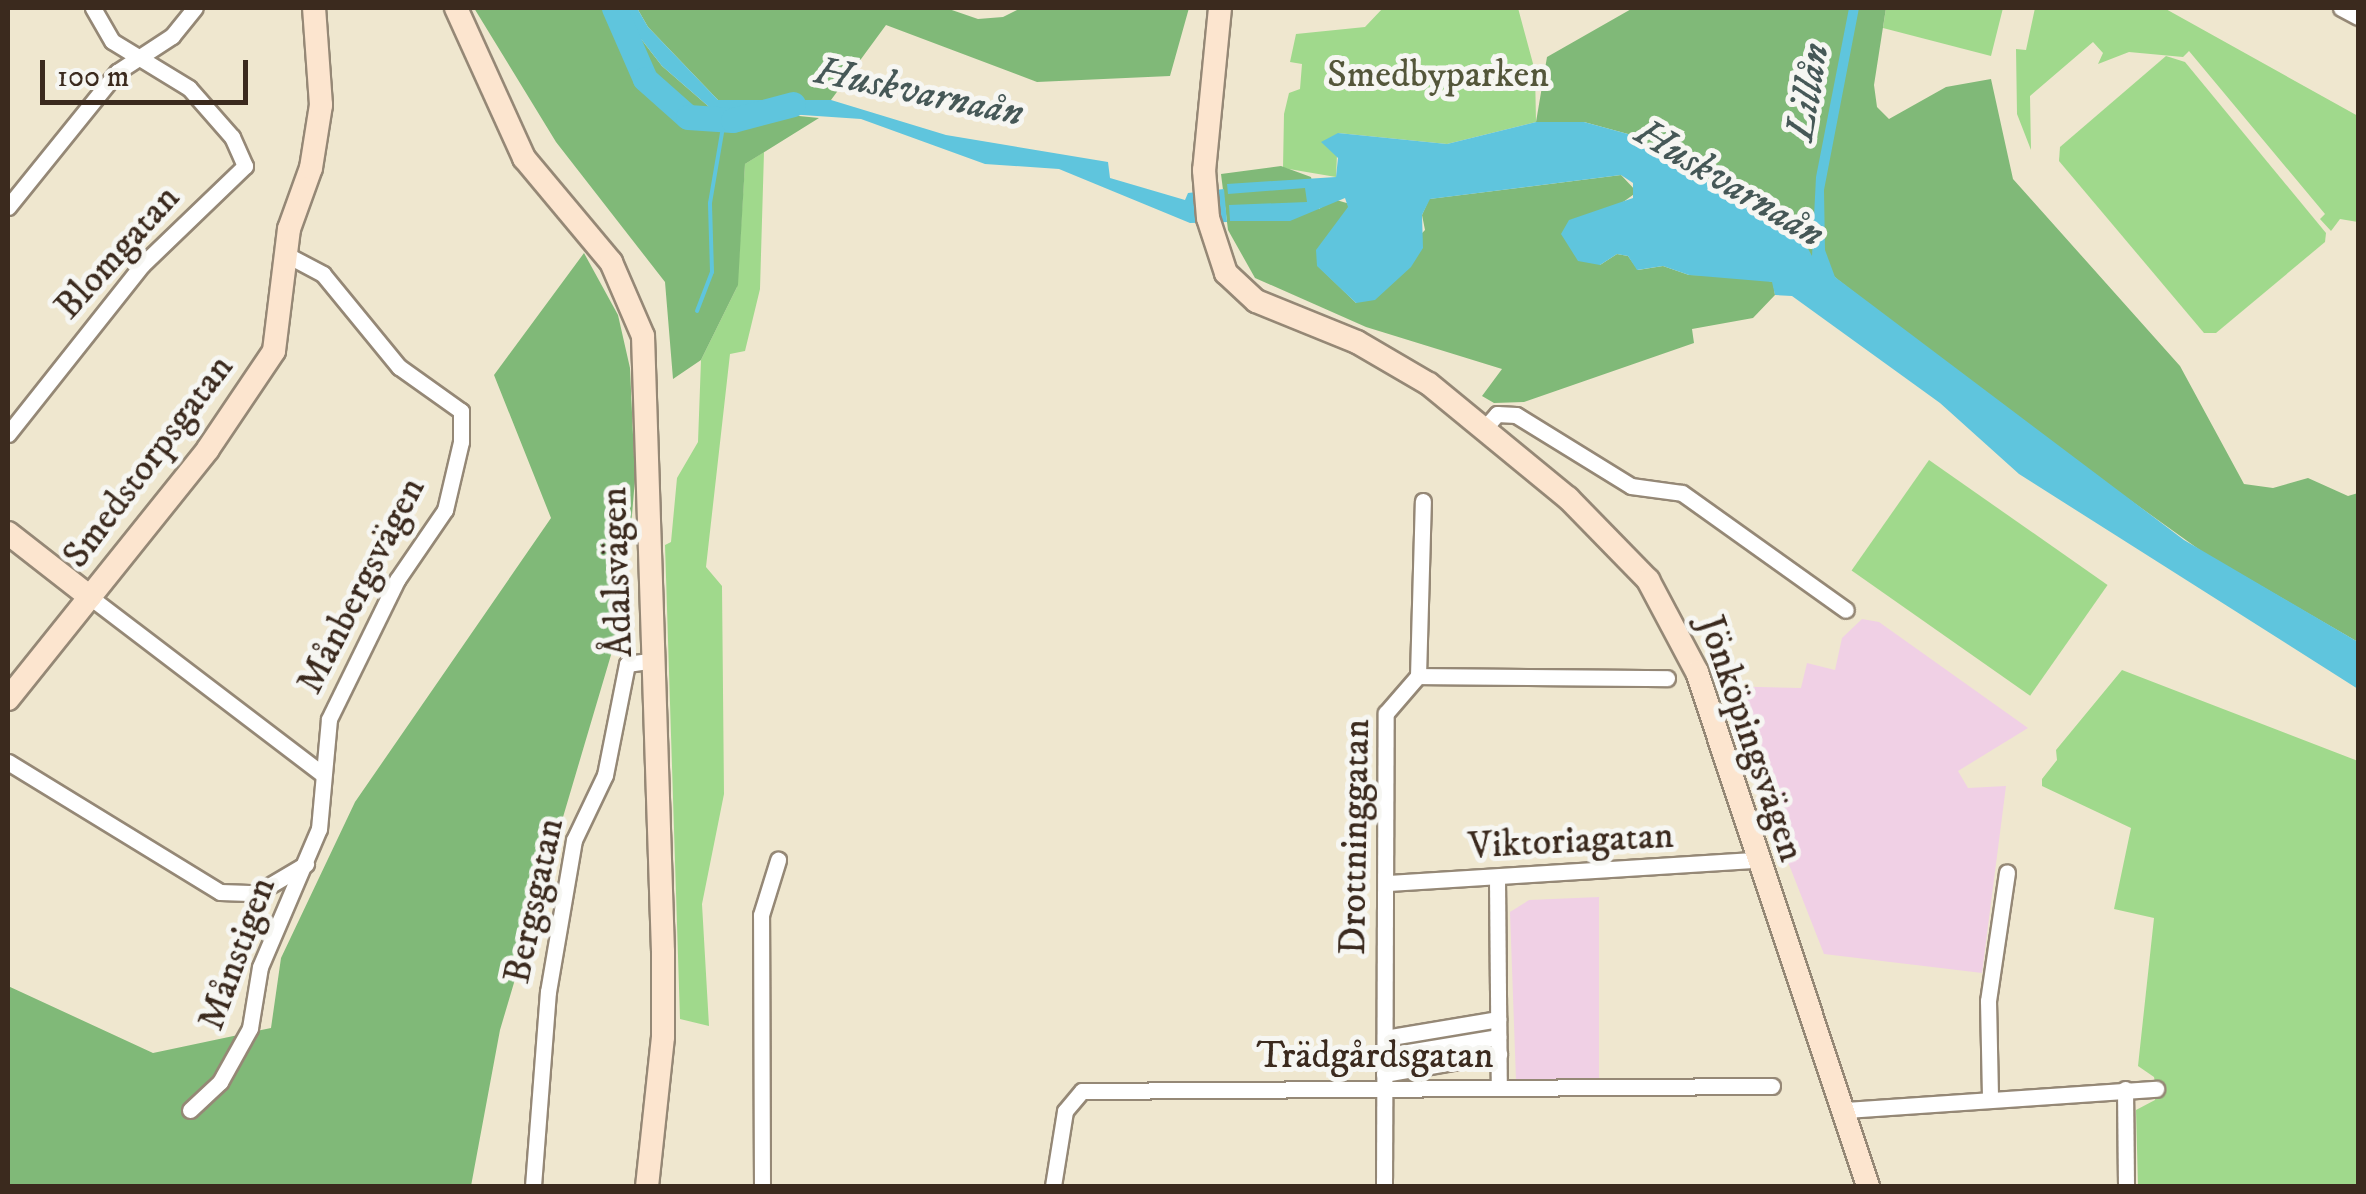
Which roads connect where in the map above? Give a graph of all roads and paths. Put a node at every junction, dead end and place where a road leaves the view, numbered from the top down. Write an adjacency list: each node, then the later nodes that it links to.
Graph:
1 (93, 8): 8 (street)
2 (195, 8): 8 (street)
3 (314, 8): 10 (street, Smedstorpsgatan)
4 (456, 8): 17 (street, Ådalsvägen)
5 (1220, 8): 11 (street, Jönköpingsvägen)
6 (2341, 8): 7 (street)
7 (2358, 17)
8 (142, 57): 9 (street); 12 (street, Blomgatan)
9 (8, 207)
10 (285, 254): 15 (street, Smedstorpsgatan); 22 (street, Månbergsvägen)
11 (1484, 428): 16 (street); 24 (street, Jönköpingsvägen)
12 (8, 434)
13 (1423, 501): 18 (street)
14 (8, 533): 15 (street)
15 (90, 597): 20 (street, Smedstorpsgatan); 22 (street)
16 (1846, 610)
17 (655, 660): 41 (street, Bergsgatan); 42 (street, Ådalsvägen)
18 (1418, 676): 19 (street); 28 (street, Drottninggatan)
19 (1667, 678)
20 (8, 699)
21 (8, 762): 25 (street)
22 (322, 774): 25 (street, Månbergsvägen)
23 (778, 860): 43 (street)
24 (1757, 860): 27 (street, Viktoriagatan); 40 (street, Jönköpingsvägen)
25 (306, 864): 39 (street, Månstigen)
26 (2007, 872): 38 (street)
27 (1497, 879): 28 (street, Viktoriagatan); 29 (street)
28 (1388, 883): 30 (street, Drottninggatan)
29 (1498, 1020): 30 (street); 31 (street)
30 (1385, 1038): 32 (street, Drottninggatan)
31 (1498, 1046): 32 (street); 33 (street); 35 (street)
32 (1384, 1056): 33 (street, Drottninggatan)
33 (1384, 1082): 35 (street, Trädgårdsgatan); 44 (street, Trädgårdsgatan); 45 (street, Drottninggatan)
34 (1772, 1086): 35 (street, Trädgårdsgatan)
35 (1499, 1088)
36 (2156, 1088): 37 (street)
37 (2124, 1089): 38 (street); 47 (street)
38 (1990, 1096): 40 (street)
39 (190, 1110)
40 (1846, 1110): 46 (street, Jönköpingsvägen)
41 (533, 1186)
42 (648, 1186)
43 (762, 1186)
44 (1052, 1186)
45 (1384, 1186)
46 (1868, 1186)
47 (2126, 1186)

